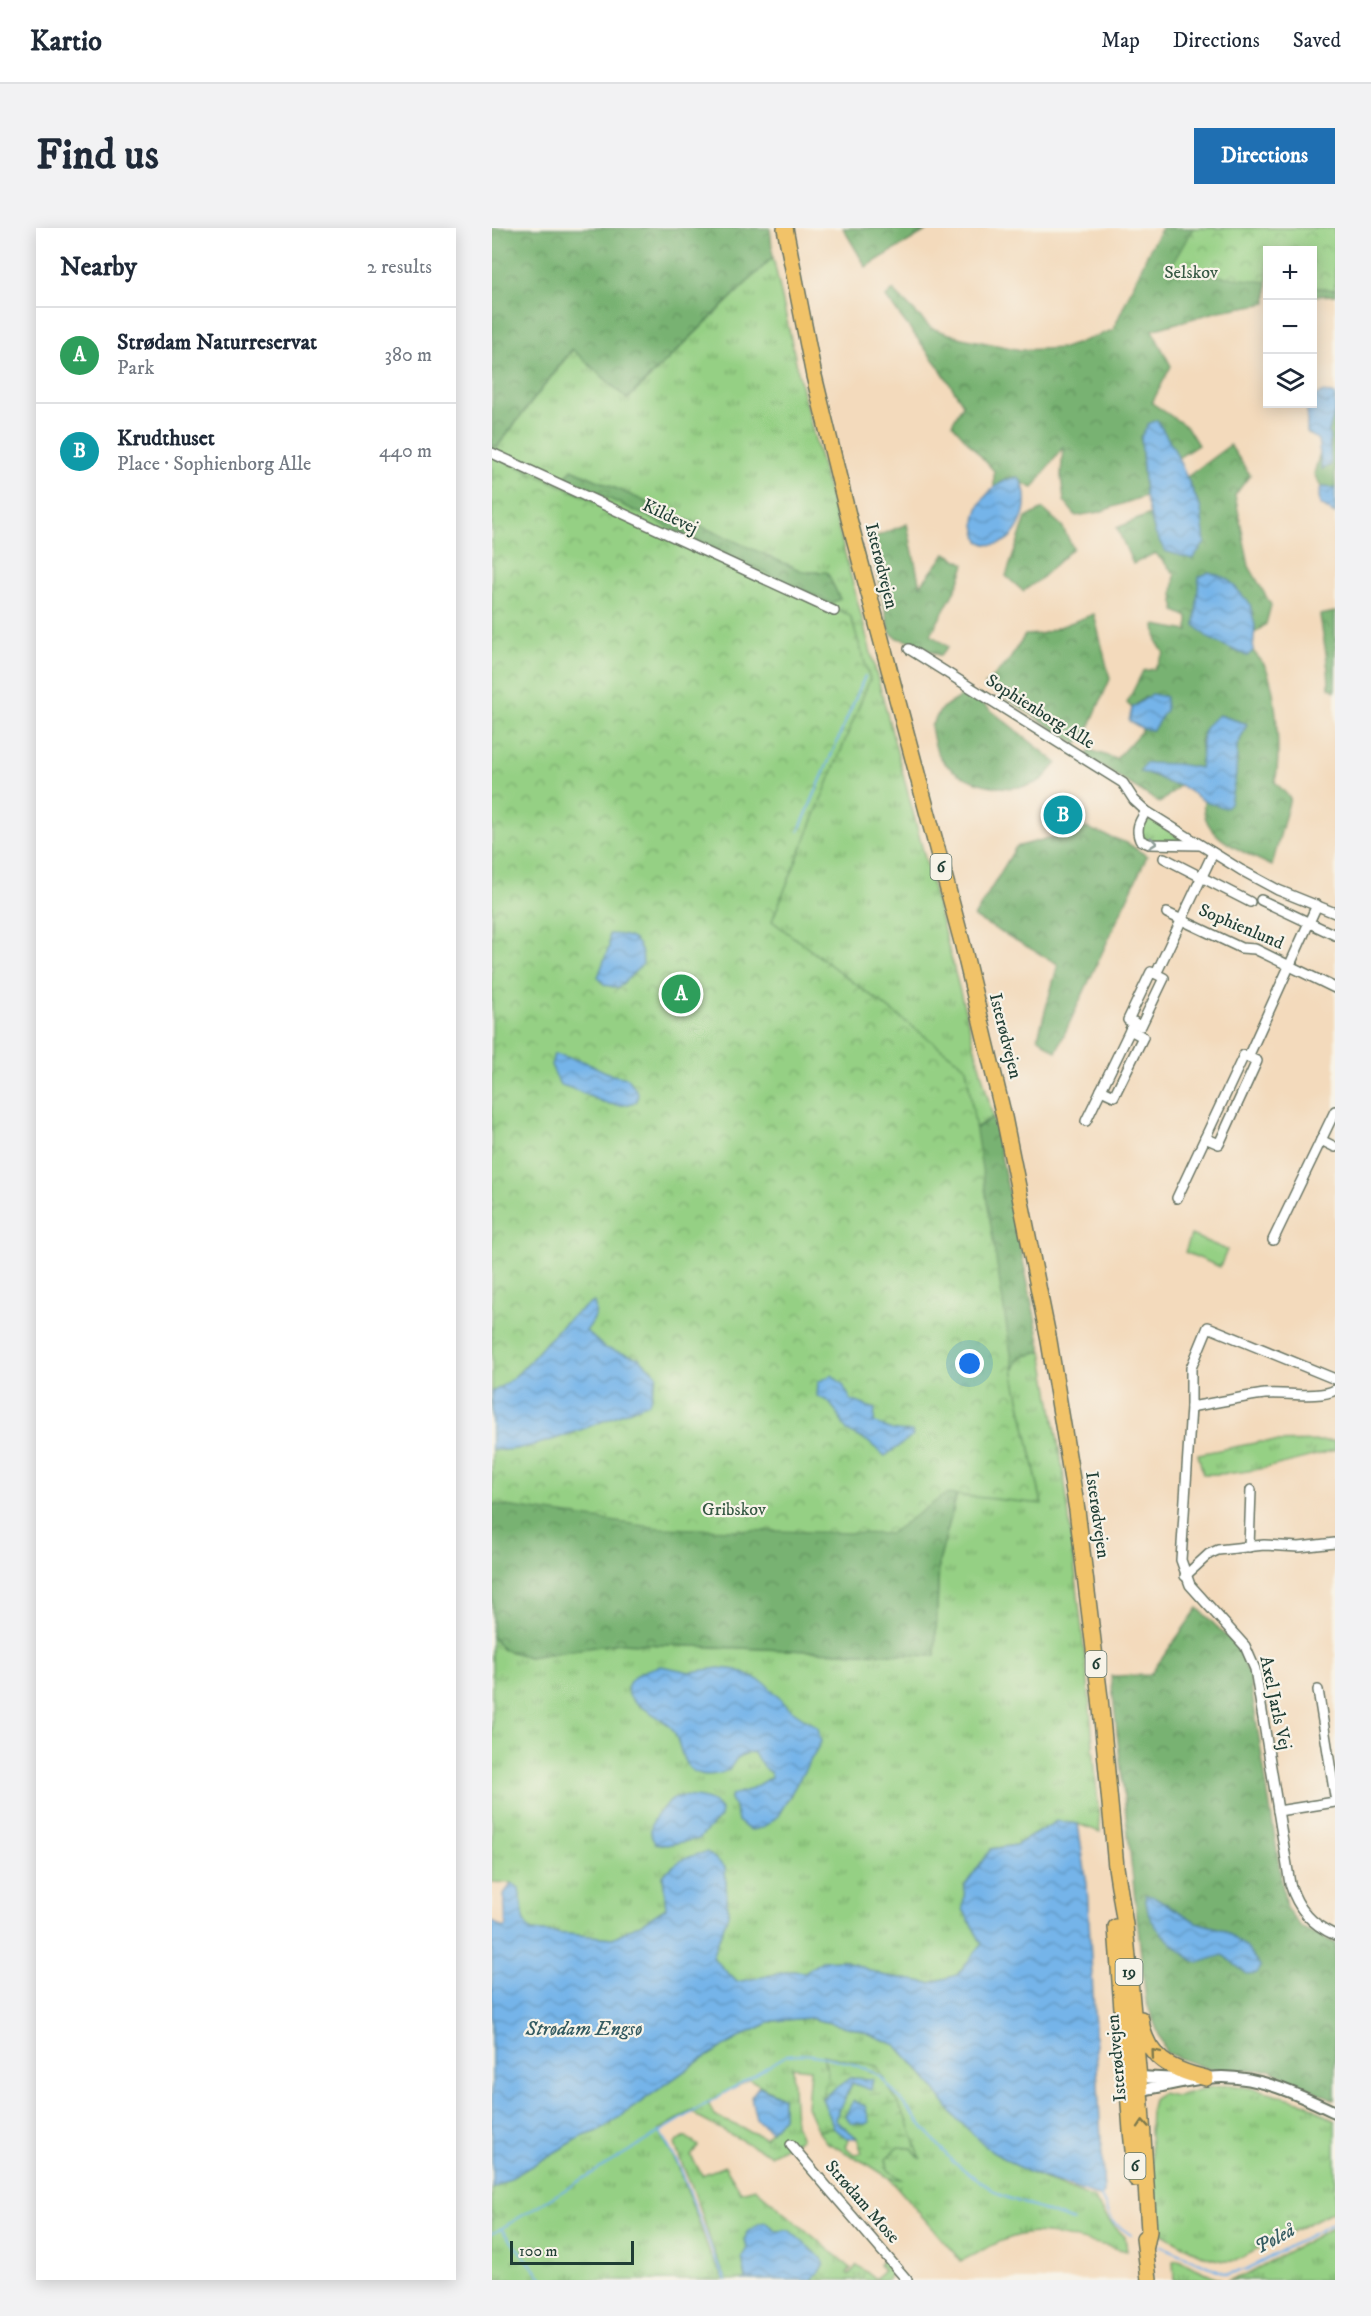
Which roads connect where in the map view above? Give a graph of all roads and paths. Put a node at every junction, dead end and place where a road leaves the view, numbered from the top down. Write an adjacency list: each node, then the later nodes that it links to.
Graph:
1 (786, 228): 42 (highway, Isterødvejen / 6)
2 (492, 453): 3 (street, Kildevej)
3 (834, 611)
4 (909, 649): 5 (street, Sophienborg Alle)
5 (1146, 811): 6 (street, Sophienborg Alle); 6 (street, one-way to 6)
6 (1199, 844): 7 (street, Sophienborg Alle)
7 (1213, 853): 9 (street, Sophienlund); 12 (street, Sophienborg Alle)
8 (1164, 858): 9 (street, Sophienlund)
9 (1201, 876): 11 (street, Sophienlund); 15 (street, Sophienlund)
10 (1261, 900): 16 (street, Sophienlund)
11 (1250, 902)
12 (1317, 905): 13 (street, Sophienborg Alle); 16 (street, Sophienlund)
13 (1335, 912)
14 (1167, 913): 15 (street, Sophienlund)
15 (1181, 919): 18 (street, Sophienlund); 19 (street, Sophienlund)
16 (1309, 923): 17 (street, Sophienlund); 18 (street, Sophienlund)
17 (1335, 935)
18 (1289, 965): 20 (street, Sophienlund); 22 (street, Sophienlund)
19 (1156, 974): 21 (street, Sophienlund); 21 (street, Sophienlund)
20 (1335, 988)
21 (1132, 1026): 23 (street, Sophienlund); 23 (street, Sophienlund)
22 (1248, 1057): 26 (street, Sophienlund); 26 (street, Sophienlund)
23 (1101, 1090): 25 (street, Sophienlund)
24 (1335, 1111): 27 (street)
25 (1086, 1121)
26 (1206, 1138): 29 (street, Sophienlund)
27 (1321, 1140): 28 (street); 30 (street)
28 (1335, 1147)
29 (1177, 1198)
30 (1273, 1240)
31 (1335, 1379): 33 (street)
32 (1335, 1390): 33 (street)
33 (1191, 1407): 37 (street)
34 (1251, 1490): 36 (street)
35 (1335, 1543): 36 (street)
36 (1249, 1547): 37 (street)
37 (1185, 1576): 41 (street, Axel Jarls Vej)
38 (1318, 1690): 39 (street)
39 (1335, 1796)
40 (1335, 1802): 41 (street)
41 (1278, 1811): 44 (street, Axel Jarls Vej)
42 (1116, 1868): 43 (highway, Isterødvejen / 19); 46 (highway, Isterødvejen / 6)
43 (1125, 1925): 45 (highway, one-way to 43); 46 (highway, Isterødvejen / 19)
44 (1335, 1935)
45 (1206, 2078): 46 (street); 47 (street)
46 (1135, 2084): 50 (highway, Isterødvejen / 6)
47 (1335, 2112)
48 (791, 2145): 49 (street, Strødam Mose)
49 (907, 2280)
50 (1149, 2280)

